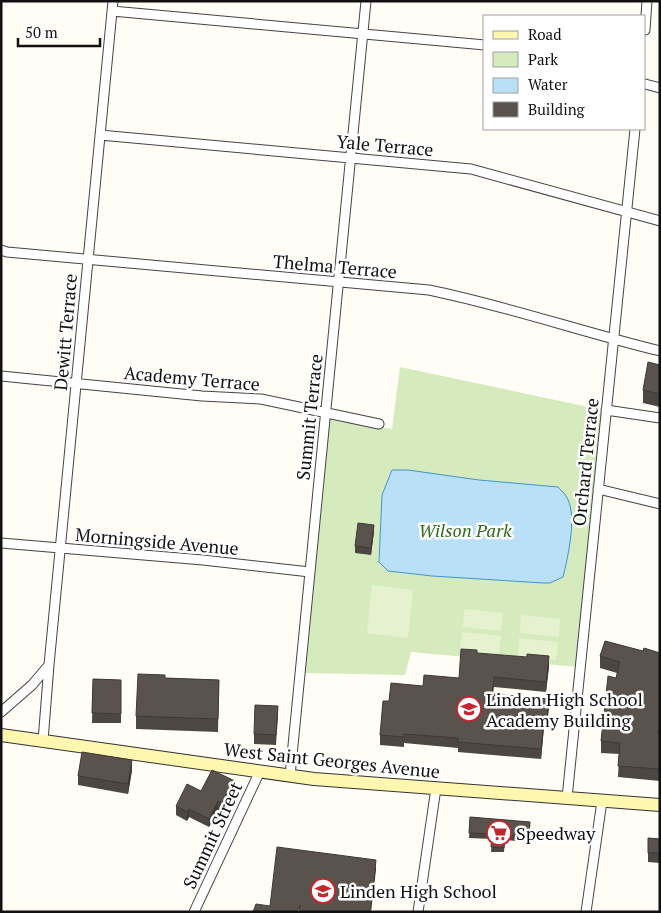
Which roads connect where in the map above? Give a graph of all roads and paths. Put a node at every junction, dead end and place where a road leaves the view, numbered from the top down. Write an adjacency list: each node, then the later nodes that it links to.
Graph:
1 (366, 1): 5 (street, Summit Terrace)
2 (648, 1): 4 (street)
3 (113, 6): 5 (street); 10 (street, Dewitt Terrace)
4 (646, 20)
5 (362, 34): 6 (street); 11 (street, Summit Terrace)
6 (483, 45)
7 (646, 84): 8 (street)
8 (660, 88)
9 (635, 130): 12 (street, Orchard Terrace)
10 (100, 136): 11 (street, Yale Terrace); 15 (street, Dewitt Terrace)
11 (350, 158): 12 (street, Yale Terrace); 16 (street, Summit Terrace)
12 (627, 212): 13 (street, Yale Terrace); 17 (street, Orchard Terrace)
13 (660, 221)
14 (1, 250): 15 (street, Thelma Terrace)
15 (88, 260): 16 (street, Thelma Terrace); 20 (street, Dewitt Terrace)
16 (338, 282): 17 (street, Thelma Terrace); 22 (street, Summit Terrace)
17 (614, 340): 18 (street, Thelma Terrace); 21 (street, Orchard Terrace)
18 (660, 351)
19 (1, 376): 20 (street, Academy Terrace)
20 (77, 384): 22 (street, Academy Terrace); 28 (street, Dewitt Terrace)
21 (606, 410): 23 (street); 25 (street, Orchard Terrace)
22 (325, 413): 24 (street, Academy Terrace); 29 (street, Summit Terrace)
23 (660, 418)
24 (379, 424)
25 (598, 488): 26 (street); 37 (street, Orchard Terrace)
26 (660, 504)
27 (1, 543): 28 (street, Morningside Avenue)
28 (61, 549): 29 (street, Morningside Avenue); 30 (street, Dewitt Terrace)
29 (310, 572): 35 (street, Summit Terrace)
30 (49, 665): 31 (street); 33 (street, Dewitt Terrace)
31 (1, 712)
32 (1, 735): 33 (main road, West Saint Georges Avenue)
33 (43, 741): 34 (main road, West Saint Georges Avenue)
34 (260, 771): 35 (main road, West Saint Georges Avenue); 40 (street, Summit Street)
35 (290, 776): 36 (main road, West Saint Georges Avenue)
36 (436, 788): 37 (main road, West Saint Georges Avenue); 41 (street)
37 (567, 798): 38 (main road, West Saint Georges Avenue)
38 (602, 801): 39 (main road, West Saint Georges Avenue); 42 (street)
39 (660, 805)
40 (194, 912)
41 (418, 912)
42 (586, 912)

